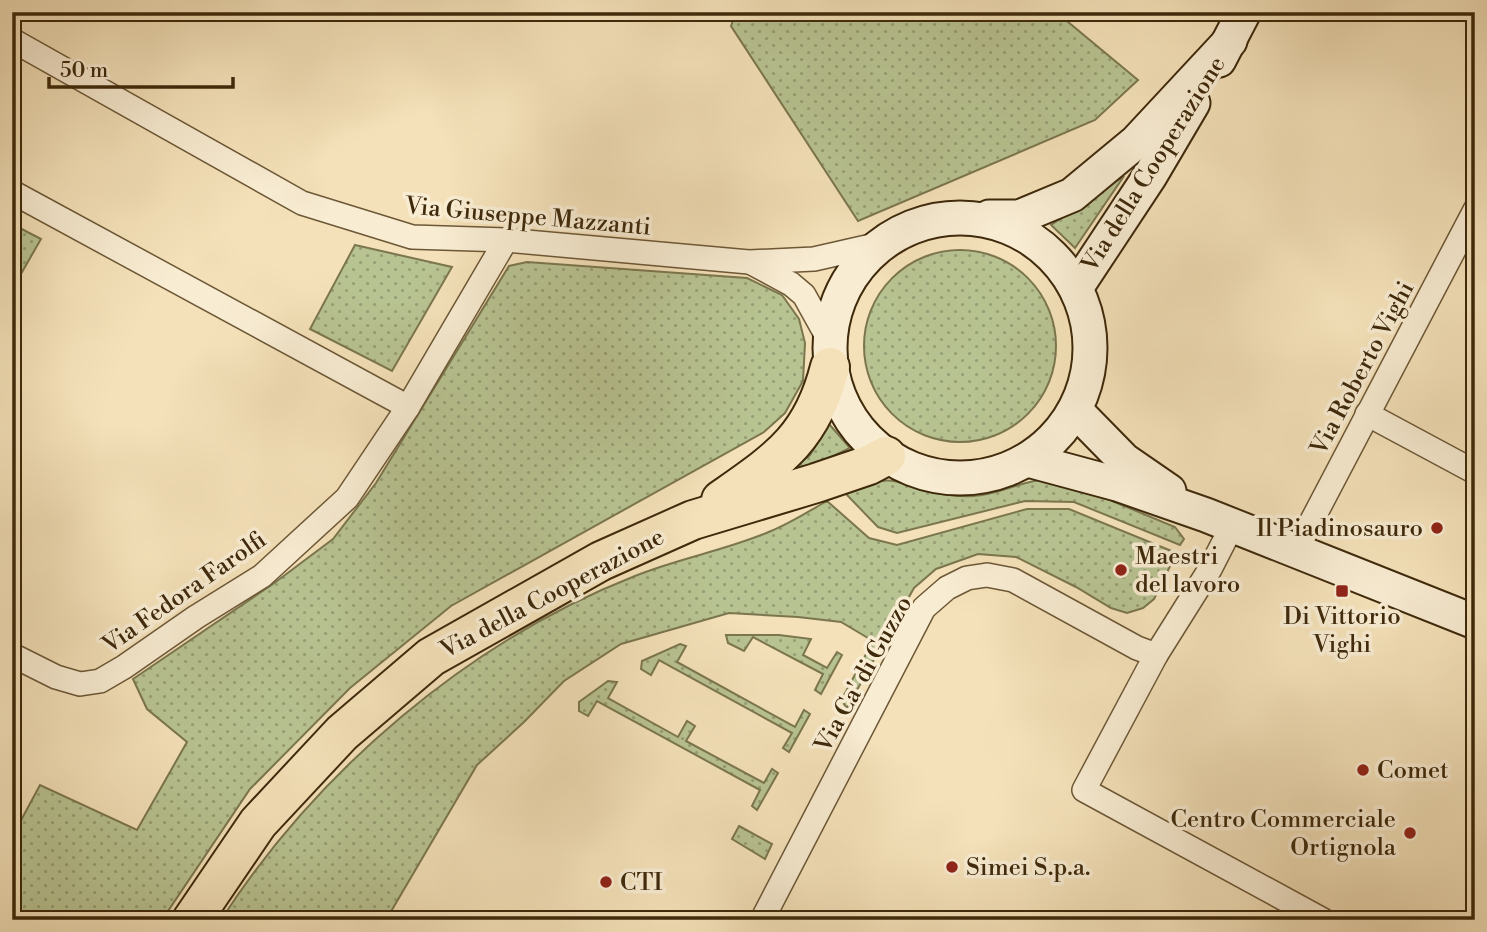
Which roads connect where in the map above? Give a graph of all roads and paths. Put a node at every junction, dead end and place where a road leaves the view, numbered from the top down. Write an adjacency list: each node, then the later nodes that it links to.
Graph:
1 (1237, 26): 5 (main road, Via della Cooperazione); 9 (main road, Via della Cooperazione)
2 (12, 40): 6 (street, Via Giuseppe Mazzanti)
3 (12, 192): 11 (street)
4 (1475, 210): 13 (street, Via Roberto Vighi)
5 (946, 218): 7 (main road); 9 (main road)
6 (506, 240): 8 (street, Via Giuseppe Mazzanti); 11 (street, Via Fedora Farolfi)
7 (880, 244): 8 (street, Via Giuseppe Mazzanti); 10 (main road)
8 (749, 262): 10 (street, Via Giuseppe Mazzanti)
9 (1076, 288): 12 (main road)
10 (829, 353): 14 (main road); 17 (highway, Via della Cooperazione)
11 (408, 407): 21 (street, Via Fedora Farolfi)
12 (1075, 410): 15 (main road); 18 (main road)
13 (1367, 414): 16 (street); 19 (street, Via Roberto Vighi)
14 (886, 456): 15 (main road); 17 (highway, Via della Cooperazione)
15 (1028, 460): 18 (main road)
16 (1475, 472)
17 (693, 520): 23 (highway, Via della Cooperazione)
18 (1219, 521): 19 (main road); 22 (street)
19 (1296, 551): 20 (main road)
20 (1475, 622)
21 (12, 654)
22 (1156, 655): 24 (street, Via Ca' di Guzzo); 25 (street)
23 (192, 920)
24 (762, 920)
25 (1323, 920)

